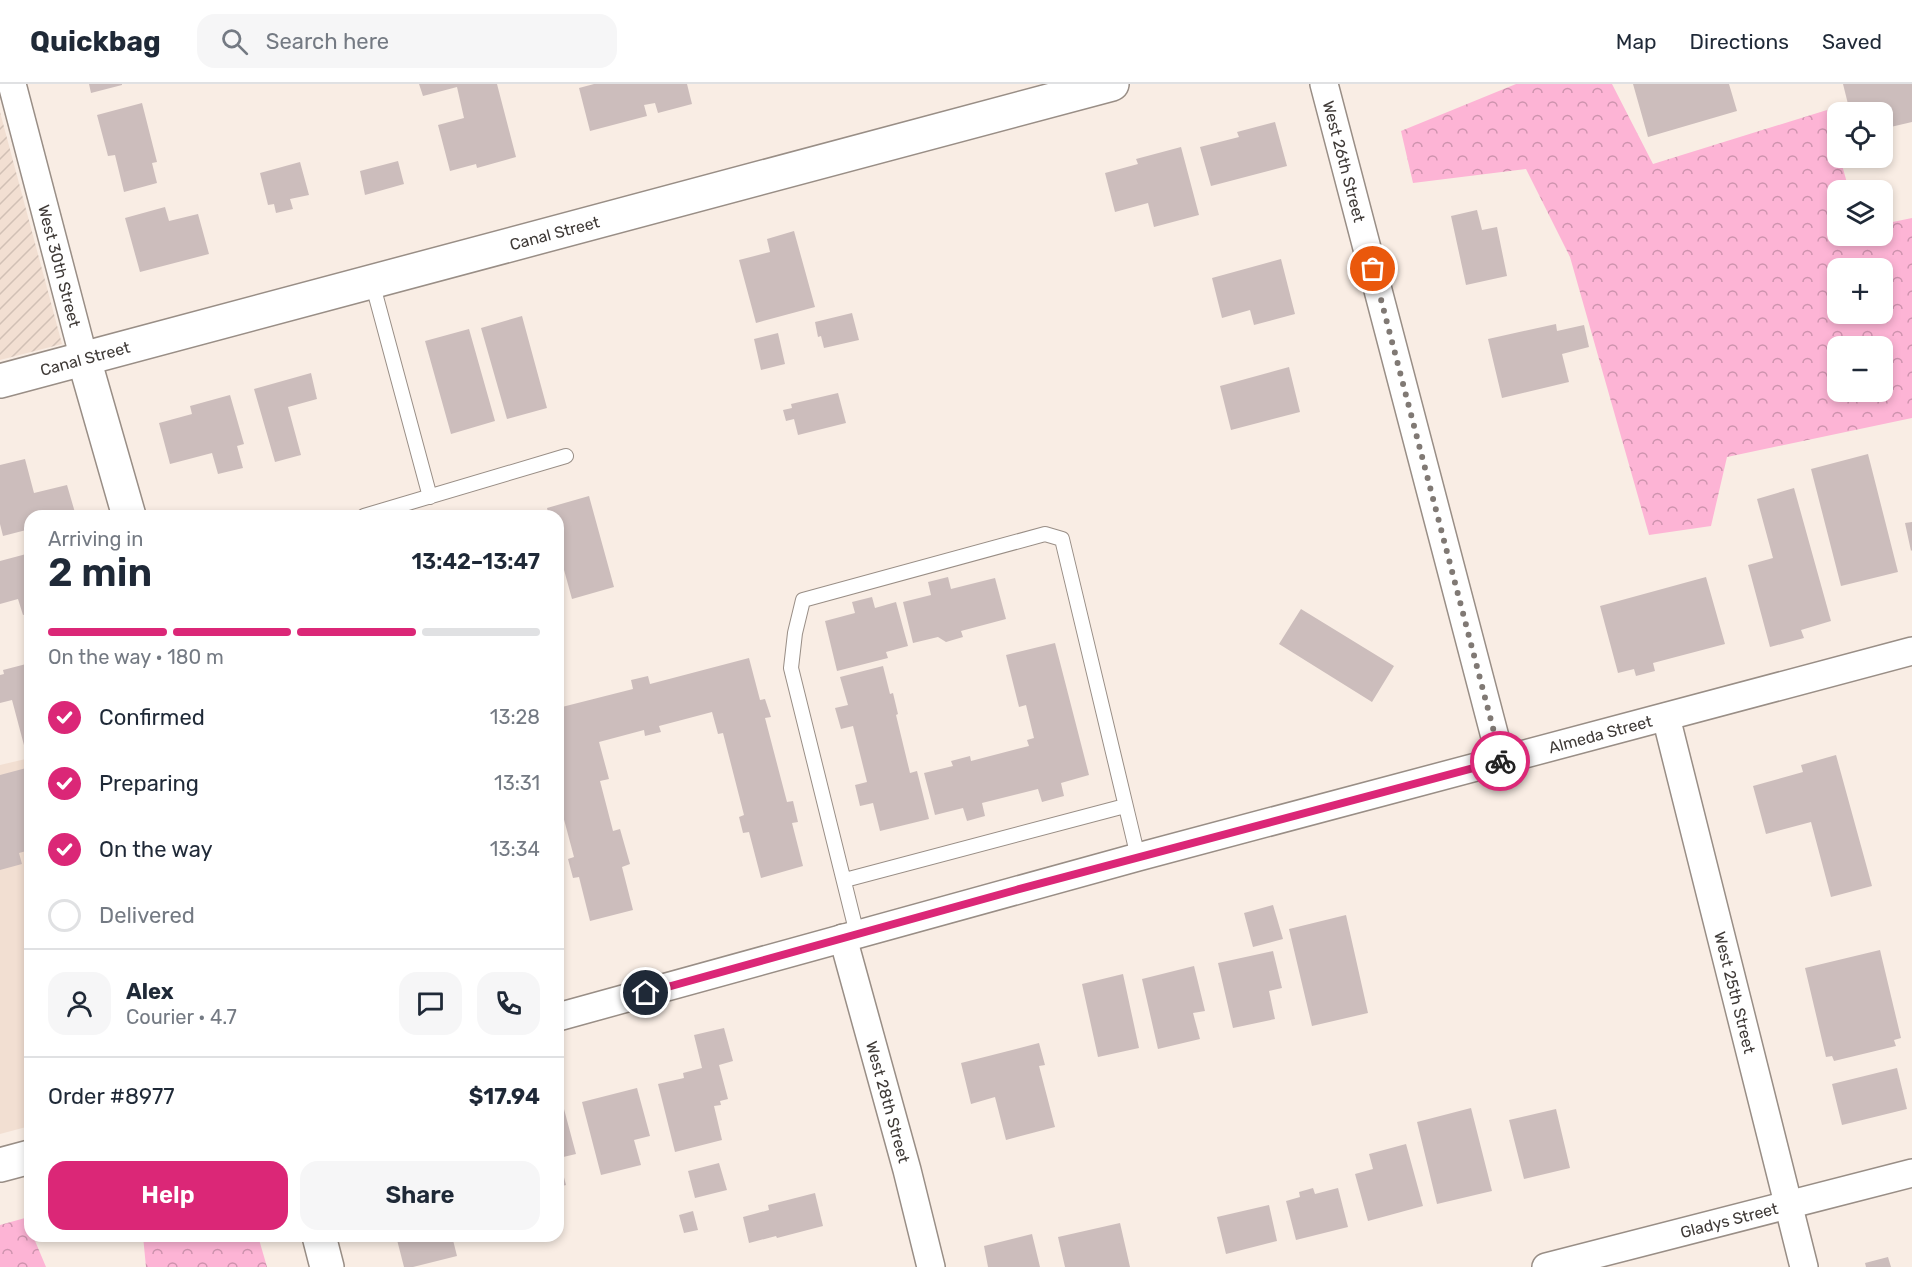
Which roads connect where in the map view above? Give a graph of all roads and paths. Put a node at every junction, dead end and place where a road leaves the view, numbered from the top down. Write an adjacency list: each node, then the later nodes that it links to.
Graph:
1 (12, 84): 5 (street, West 30th Street)
2 (1112, 84): 4 (street, Canal Street)
3 (1324, 84): 13 (street, West 26th Street)
4 (372, 282): 5 (street, Canal Street); 8 (lane)
5 (84, 359): 6 (street, Canal Street); 9 (street, West 30th Street)
6 (0, 381)
7 (566, 456): 8 (lane)
8 (430, 496): 10 (lane)
9 (127, 510)
10 (384, 510)
11 (1912, 651): 12 (street, Almeda Street)
12 (1666, 717): 13 (street, Almeda Street); 22 (street, West 25th Street)
13 (1501, 760): 15 (street, Almeda Street)
14 (1125, 806): 15 (lane); 16 (lane); 16 (lane)
15 (1138, 857): 17 (street, Almeda Street)
16 (845, 880): 17 (lane)
17 (850, 936): 18 (street, Almeda Street); 25 (street, West 28th Street)
18 (564, 1015)
19 (24, 1159): 20 (street)
20 (0, 1165)
21 (1912, 1173): 22 (street, Gladys Street)
22 (1788, 1206): 26 (street, Gladys Street); 27 (street, West 25th Street)
23 (321, 1242): 24 (street)
24 (327, 1267)
25 (931, 1267)
26 (1546, 1267)
27 (1804, 1267)

